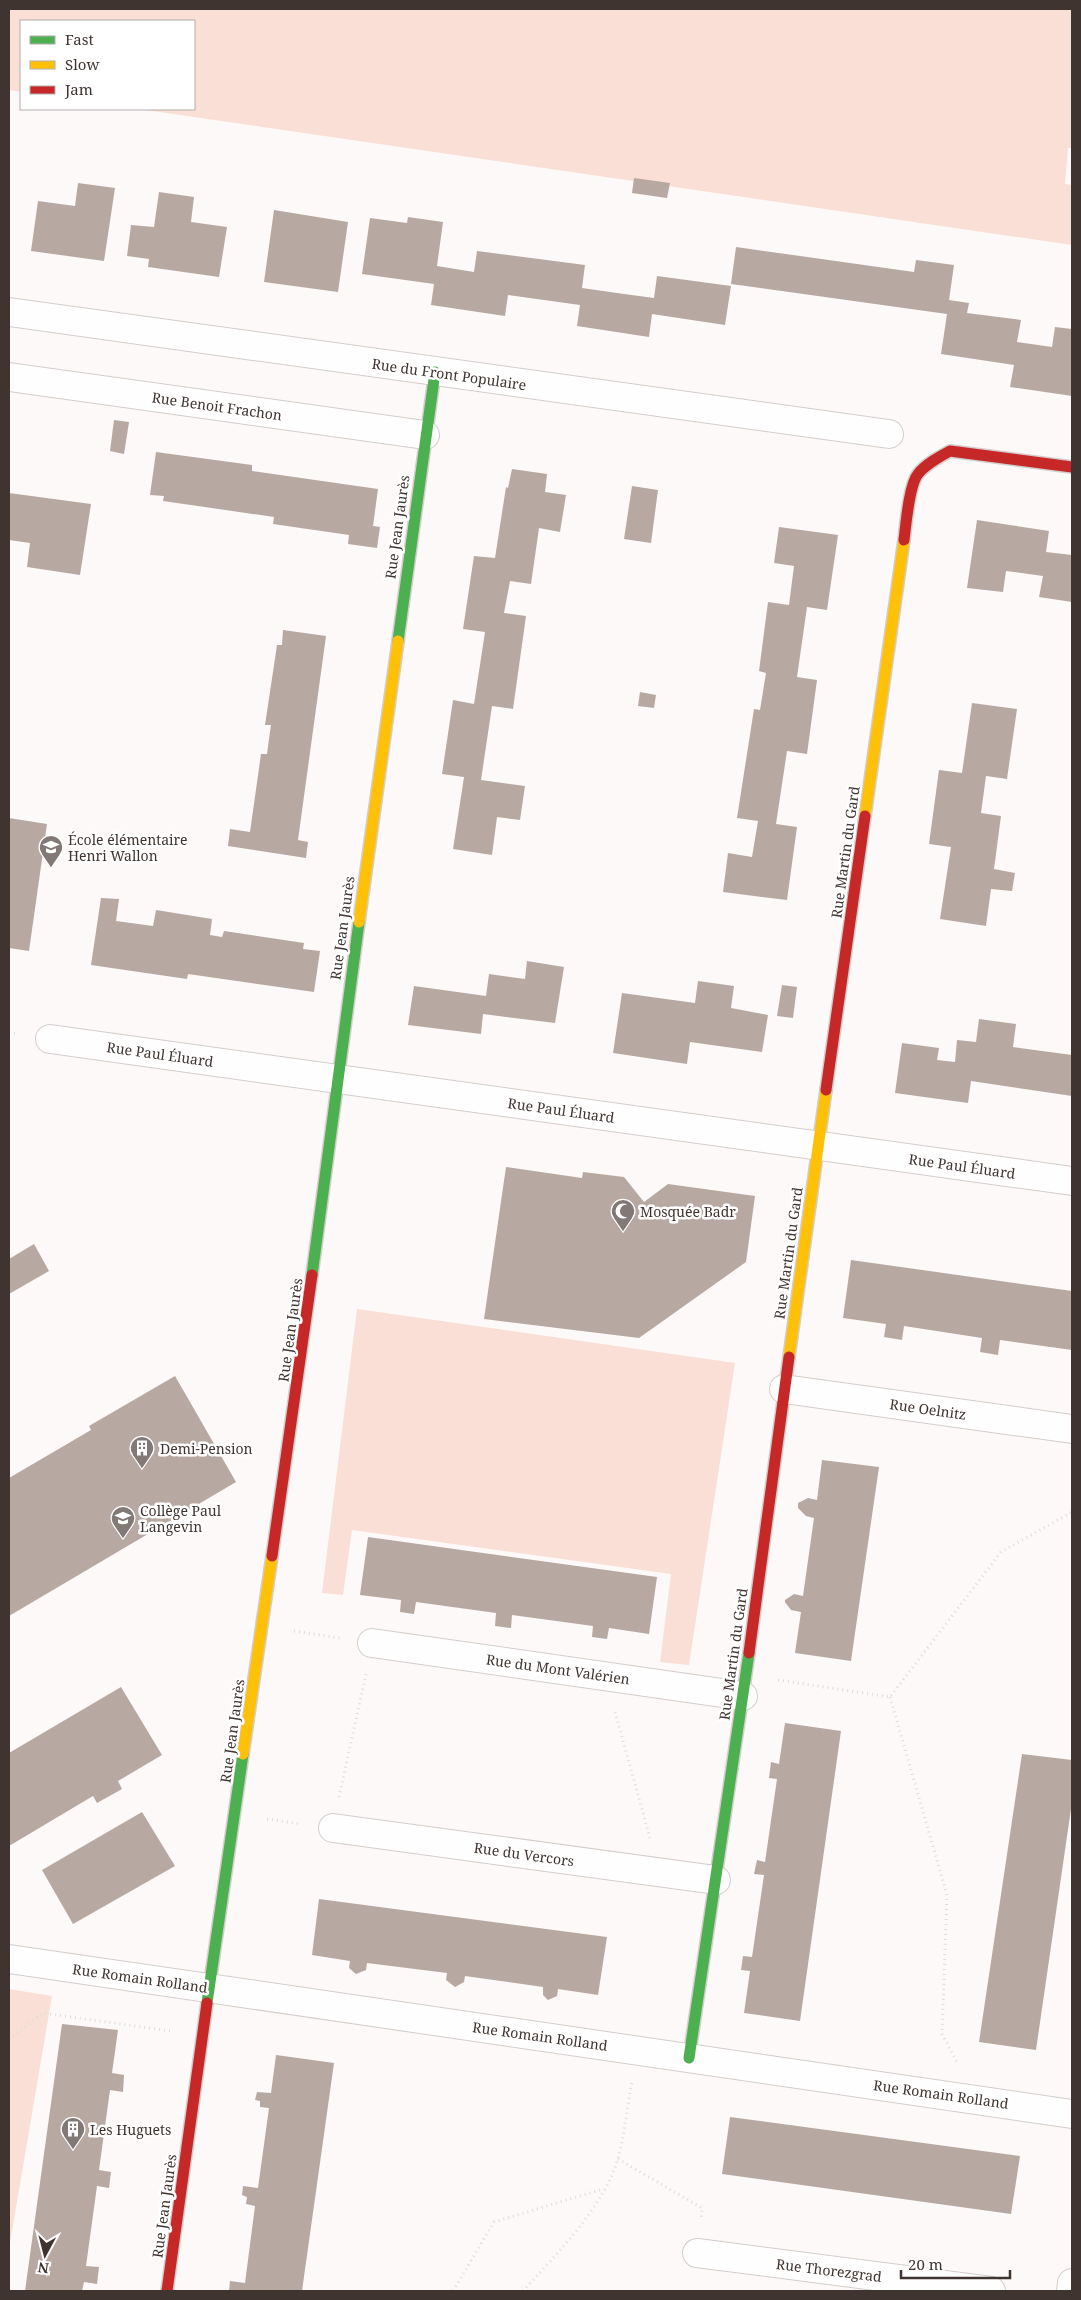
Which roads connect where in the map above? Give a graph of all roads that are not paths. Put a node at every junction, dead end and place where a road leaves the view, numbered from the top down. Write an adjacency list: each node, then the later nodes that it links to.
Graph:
1 (9, 312): 2 (street, Rue du Front Populaire)
2 (435, 372): 4 (street, Rue du Front Populaire); 5 (street, Rue Jean Jaurès)
3 (9, 376): 5 (street, Rue Benoit Frachon)
4 (889, 434)
5 (425, 435): 8 (street, Rue Jean Jaurès)
6 (1072, 467): 9 (street, Rue Martin du Gard)
7 (50, 1039): 8 (street, Rue Paul Éluard)
8 (337, 1078): 9 (street, Rue Paul Éluard); 18 (street, Rue Jean Jaurès)
9 (818, 1146): 10 (street, Rue Paul Éluard); 11 (street, Rue Martin du Gard)
10 (1072, 1181)
11 (784, 1389): 12 (street, Rue Oelnitz); 14 (street, Rue Martin du Gard)
12 (1072, 1429)
13 (372, 1643): 14 (street, Rue du Mont Valérien)
14 (744, 1685): 16 (street, Rue Martin du Gard)
15 (333, 1828): 16 (street, Rue du Vercors)
16 (716, 1880): 19 (street, Rue Martin du Gard)
17 (9, 1959): 18 (street, Rue Romain Rolland)
18 (209, 1989): 19 (street, Rue Romain Rolland); 23 (street, Rue Jean Jaurès)
19 (689, 2058): 20 (street, Rue Romain Rolland)
20 (1072, 2114)
21 (697, 2253): 24 (street, Rue Thorezgrad)
22 (1072, 2283): 25 (street)
23 (167, 2291)
24 (991, 2291)
25 (1071, 2291)

